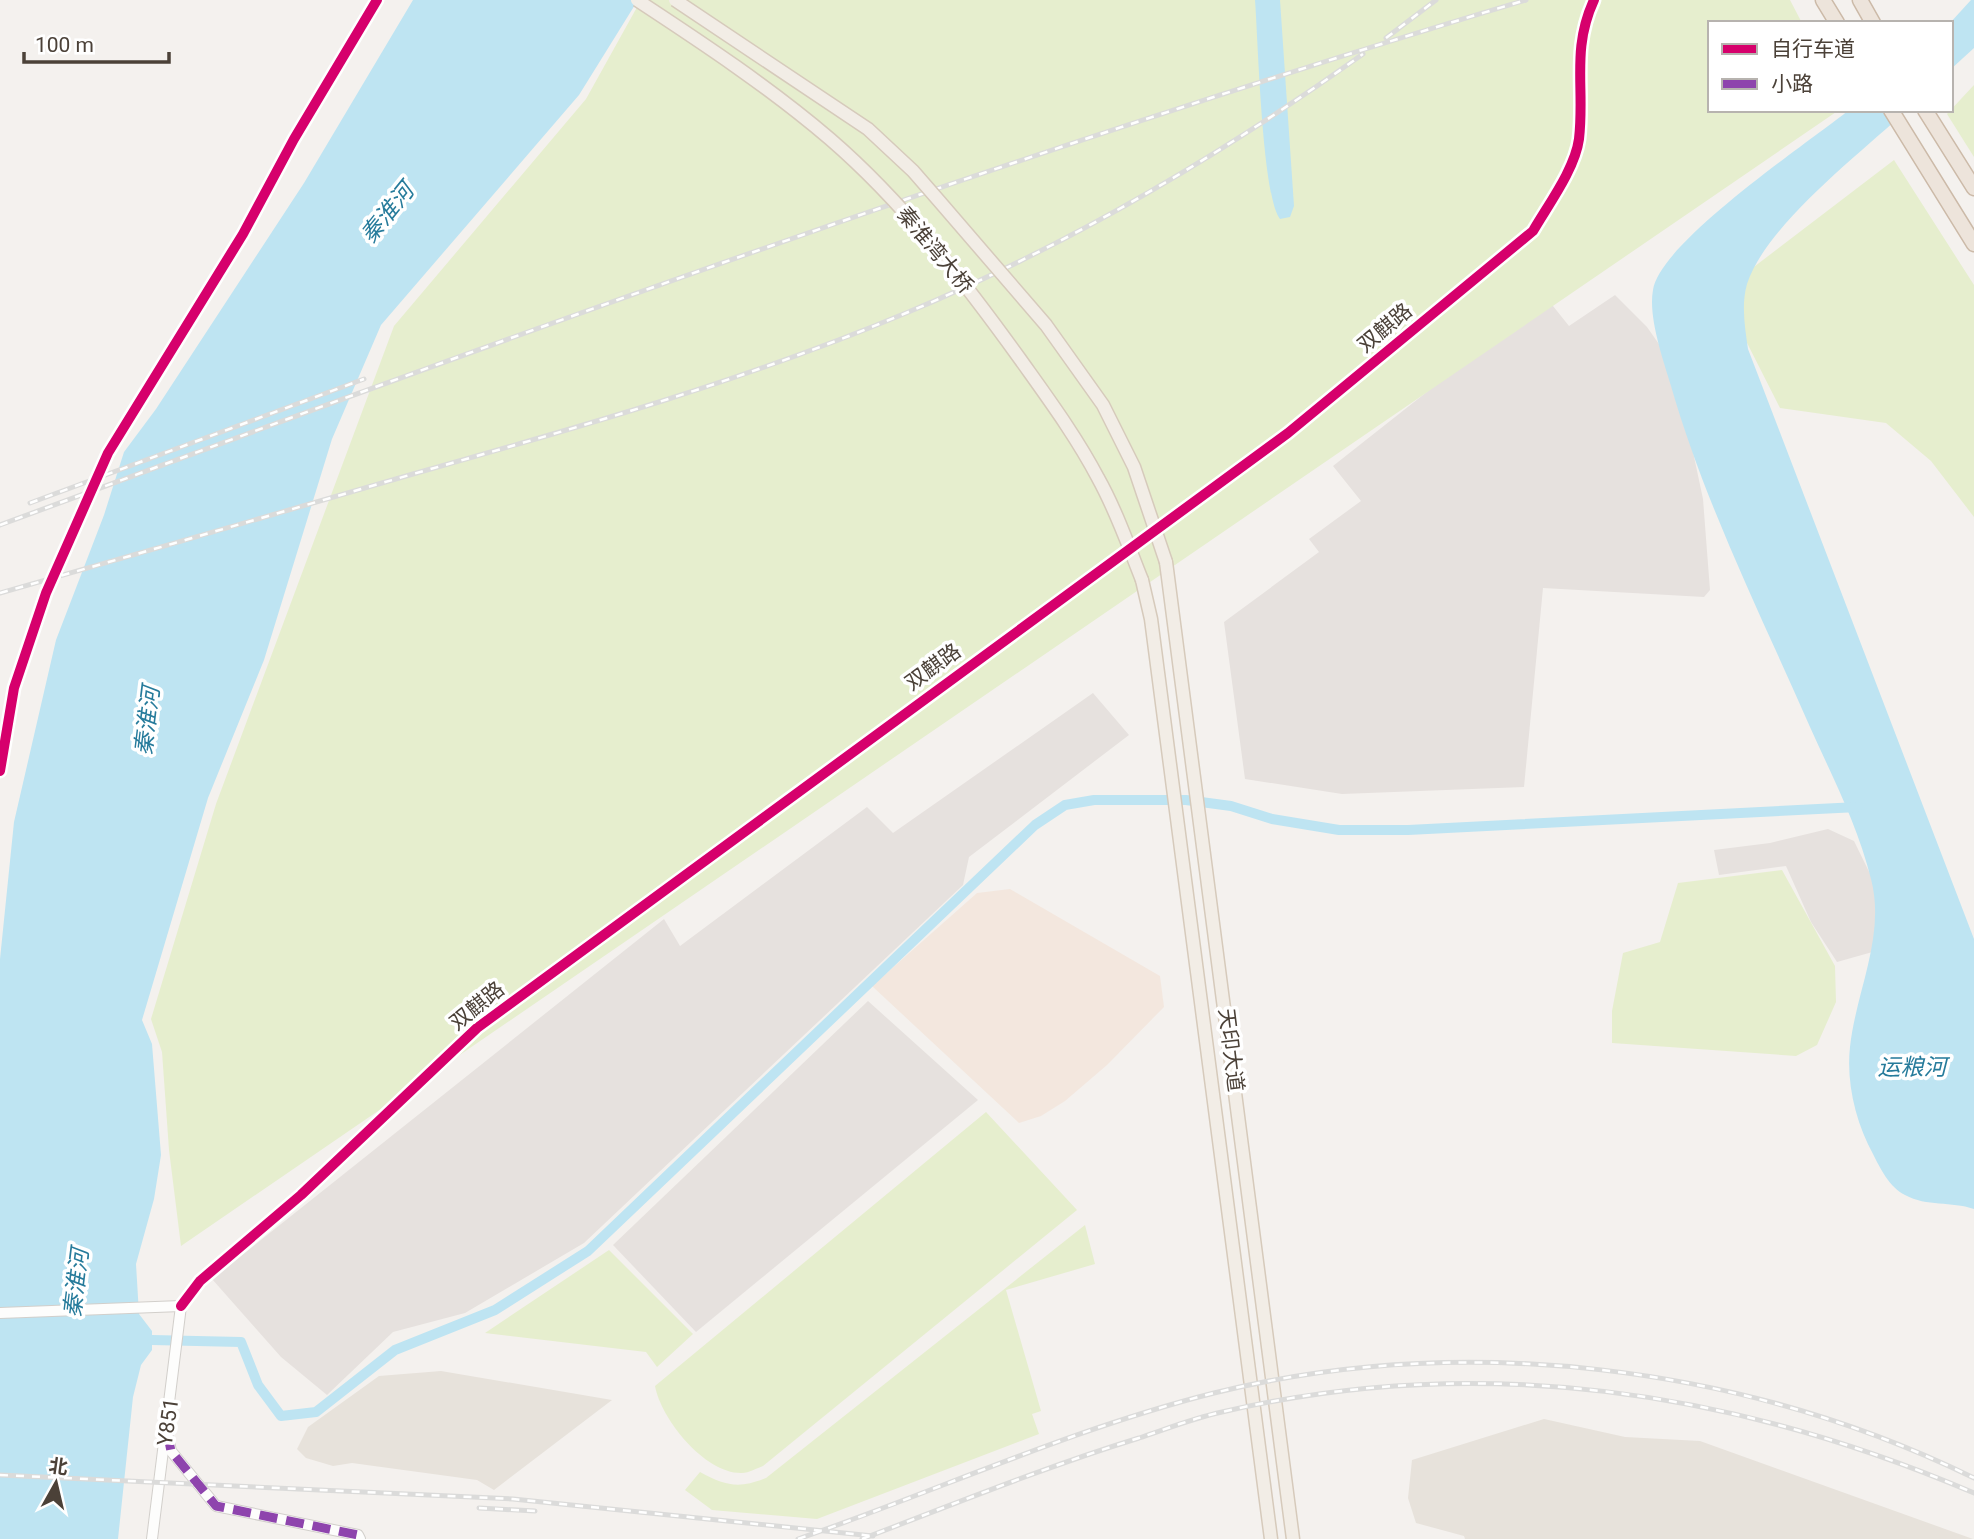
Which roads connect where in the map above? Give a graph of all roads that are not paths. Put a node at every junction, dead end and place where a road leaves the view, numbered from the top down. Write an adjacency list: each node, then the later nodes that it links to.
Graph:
1 (377, 0): 15 (street)
2 (637, 0): 14 (main road, 秦淮湾大桥, bridge)
3 (675, 0): 13 (main road, 秦淮湾大桥, bridge)
4 (1594, 0): 16 (street, 双麒路)
5 (1823, 0): 7 (highway)
6 (1860, 0): 8 (highway)
7 (1836, 21)
8 (1871, 21)
9 (1892, 112): 12 (highway)
10 (1927, 112): 11 (highway)
11 (1974, 188)
12 (1974, 244)
13 (1166, 562): 22 (main road, 天印大道)
14 (1142, 580): 21 (main road, 天印大道)
15 (0, 771)
16 (181, 1306): 17 (street); 18 (street, Y851)
17 (0, 1313)
18 (166, 1432): 19 (street, Y851); 20 (street)
19 (152, 1539)
20 (360, 1539)
21 (1271, 1539)
22 (1293, 1539)

